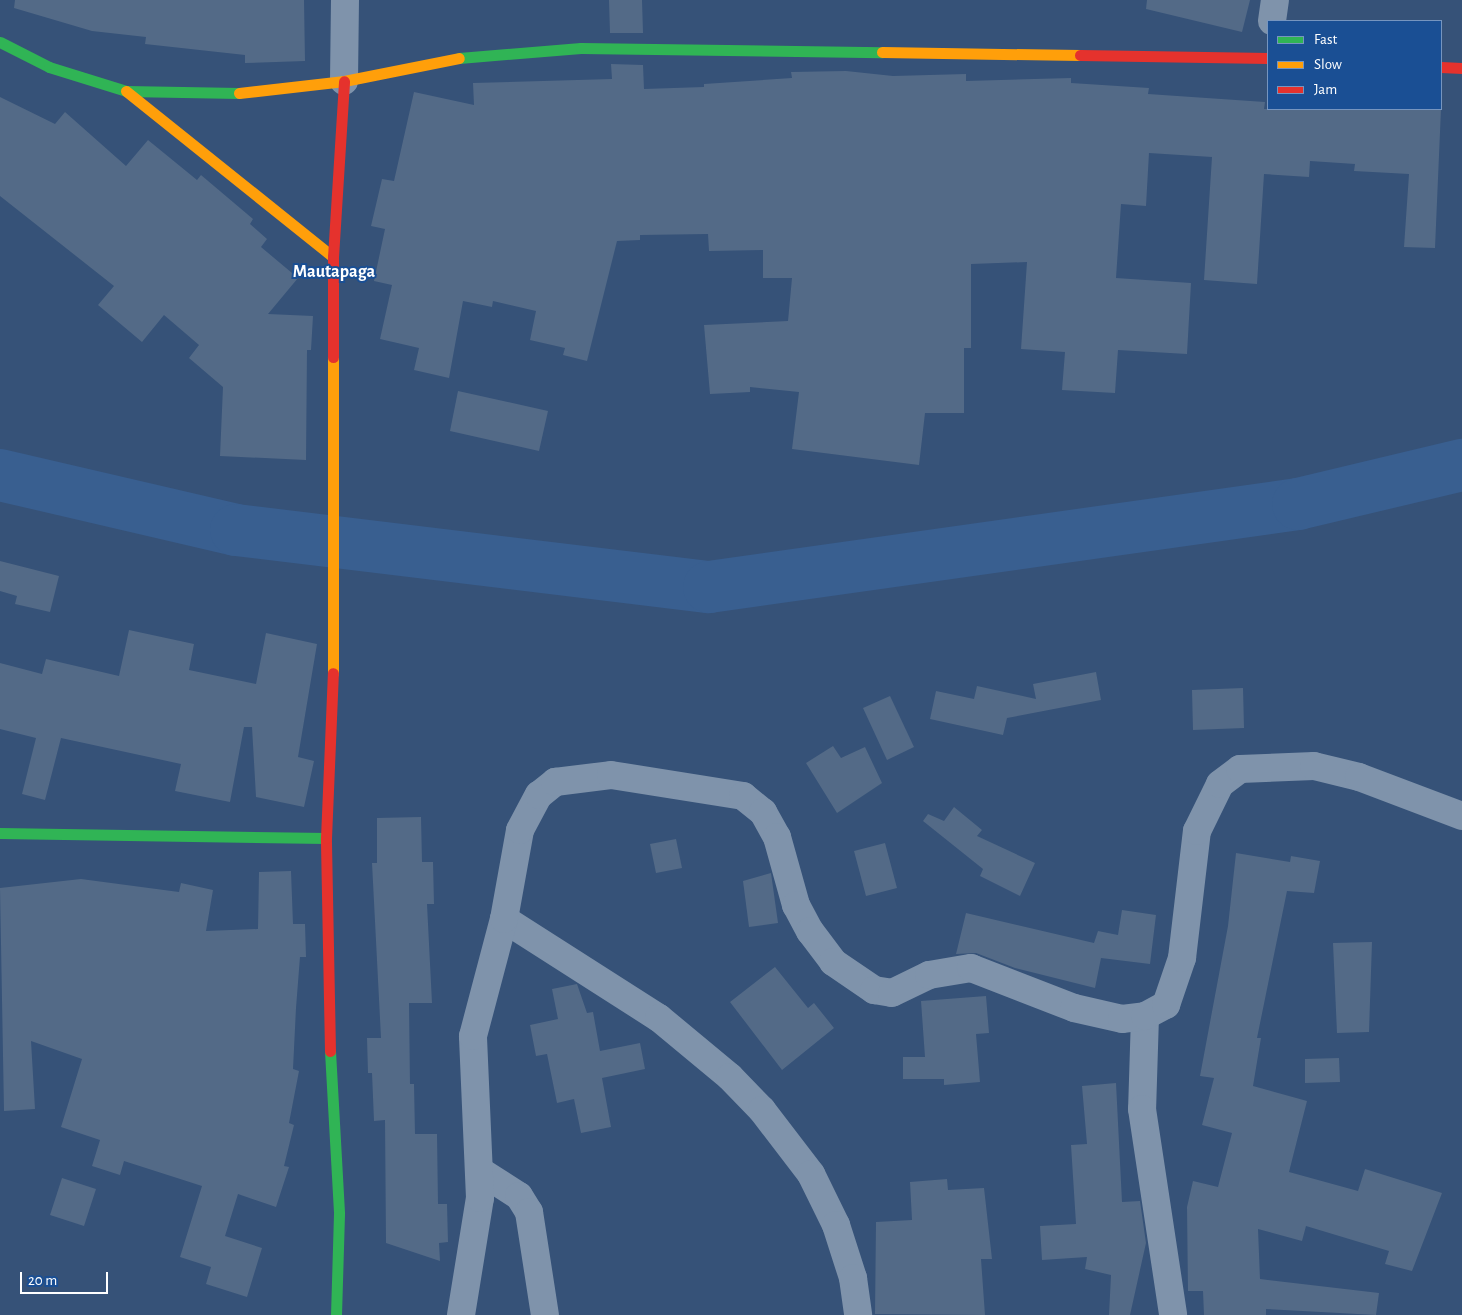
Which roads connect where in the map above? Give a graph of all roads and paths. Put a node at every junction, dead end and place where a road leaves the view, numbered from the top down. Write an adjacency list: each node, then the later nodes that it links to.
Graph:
1 (345, 0): 8 (street)
2 (1275, 0): 3 (street)
3 (1272, 20)
4 (0, 42): 9 (main road)
5 (1267, 53): 8 (main road)
6 (1442, 66): 7 (main road)
7 (1462, 68)
8 (344, 81): 9 (main road); 10 (main road)
9 (126, 91): 10 (main road)
10 (333, 257): 13 (main road)
11 (1462, 816): 15 (street)
12 (0, 833): 13 (main road)
13 (326, 838): 17 (main road)
14 (504, 919): 15 (street); 16 (street); 20 (street)
15 (1144, 1016): 21 (street)
16 (480, 1171): 18 (street); 19 (street)
17 (336, 1315)
18 (461, 1315)
19 (545, 1315)
20 (858, 1315)
21 (1174, 1315)

